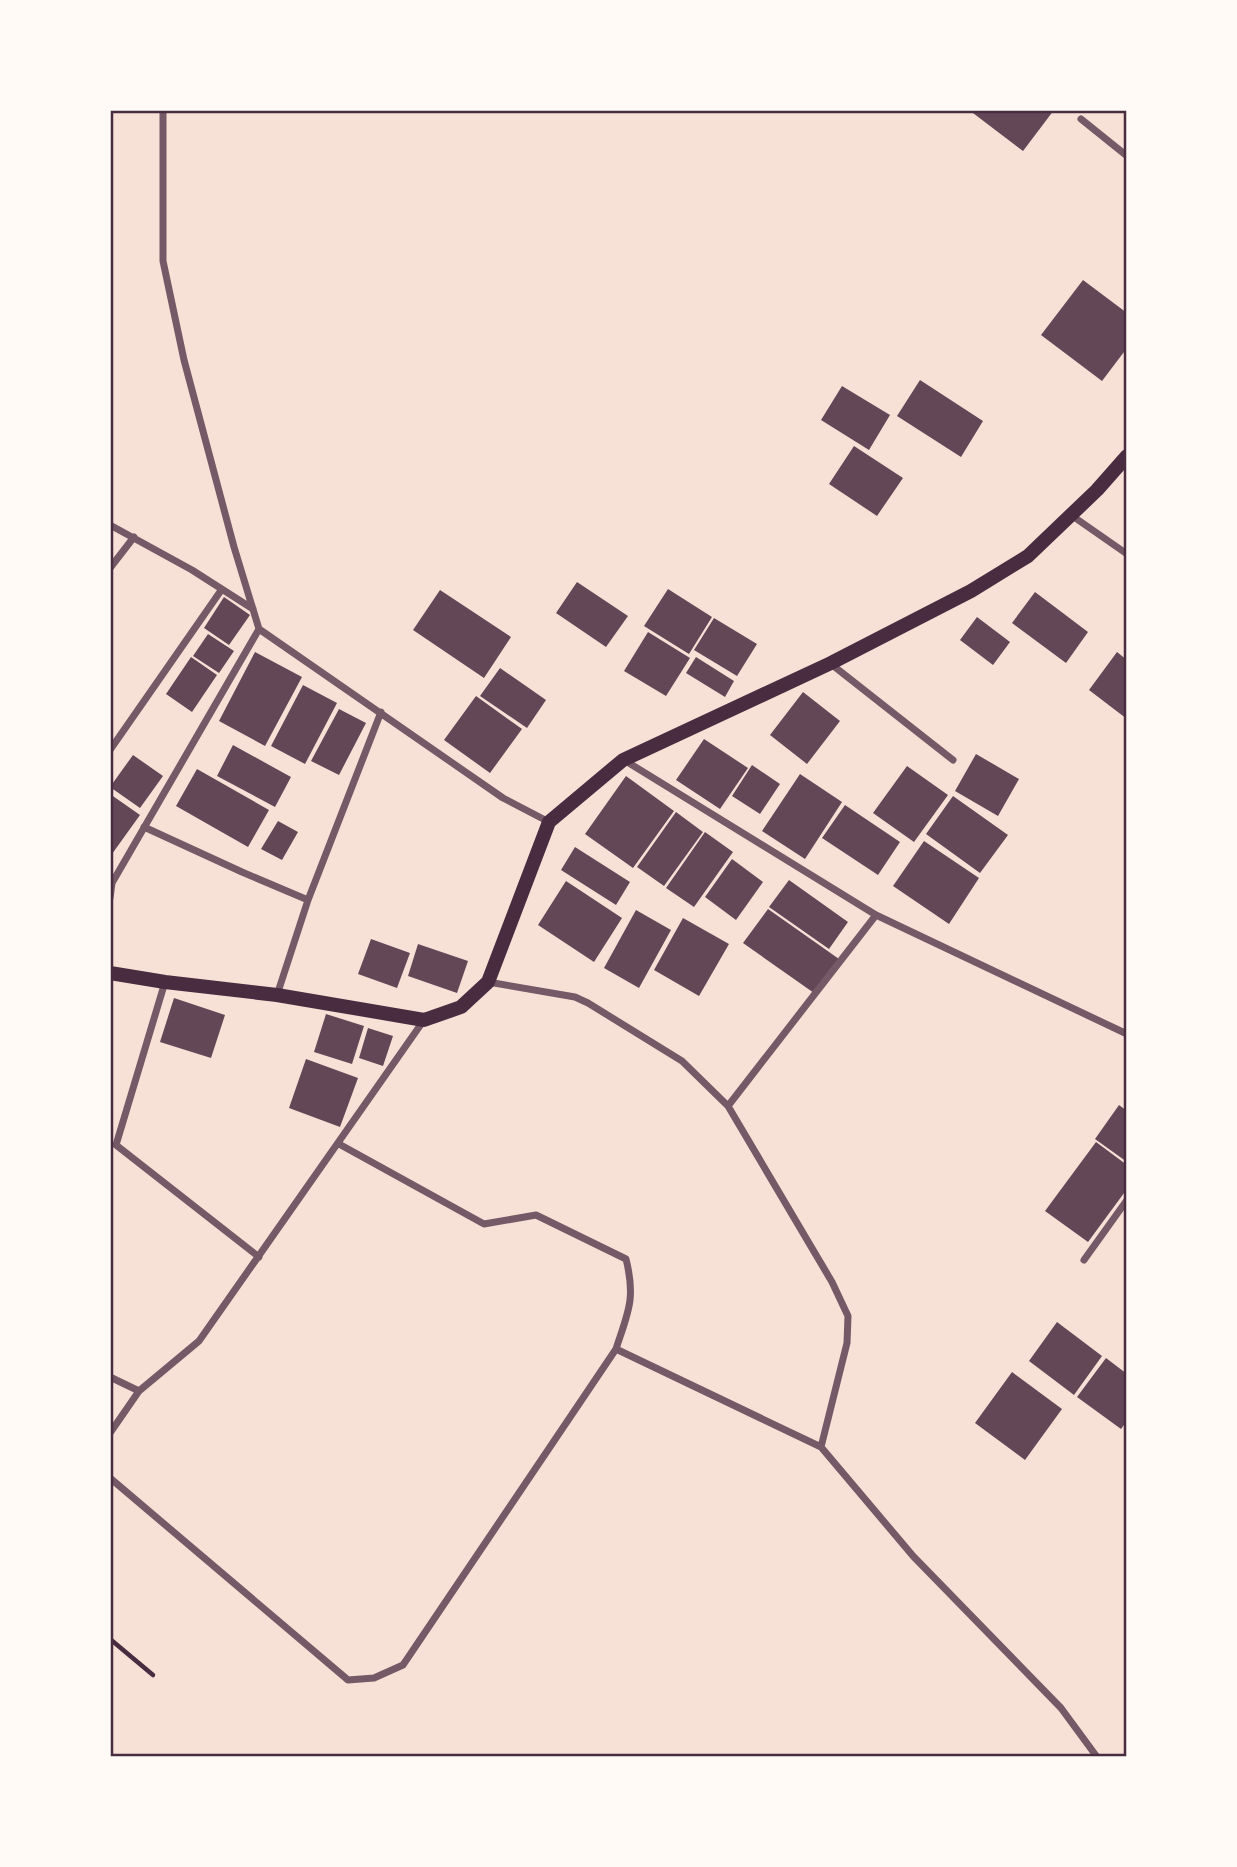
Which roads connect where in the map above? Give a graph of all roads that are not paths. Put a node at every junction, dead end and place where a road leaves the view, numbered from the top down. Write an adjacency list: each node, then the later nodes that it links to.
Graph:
1 (163, 110): 11 (street)
2 (1081, 119): 3 (street)
3 (1127, 156)
4 (1127, 456): 5 (main road)
5 (1071, 515): 8 (street); 13 (main road)
6 (110, 525): 7 (street)
7 (134, 537): 9 (street); 10 (street)
8 (1127, 554)
9 (110, 568)
10 (222, 589): 11 (street); 15 (street)
11 (253, 610): 12 (street)
12 (259, 629): 14 (street); 19 (street)
13 (831, 663): 16 (main road); 17 (street)
14 (381, 712): 18 (street); 21 (street)
15 (110, 750)
16 (623, 760): 18 (main road); 22 (street)
17 (953, 760)
18 (549, 822): 25 (main road)
19 (144, 827): 20 (street); 21 (street)
20 (110, 898)
21 (308, 900): 26 (street)
22 (876, 915): 28 (street); 29 (street)
23 (110, 972): 24 (main road)
24 (165, 982): 26 (main road); 32 (street)
25 (488, 982): 27 (main road); 29 (street)
26 (277, 995): 27 (main road)
27 (424, 1020): 30 (street)
28 (1127, 1034)
29 (728, 1105): 38 (street)
30 (339, 1144): 32 (street); 34 (street)
31 (1127, 1200): 33 (street)
32 (259, 1257): 36 (street)
33 (1084, 1260)
34 (616, 1349): 38 (street); 39 (street)
35 (110, 1377): 36 (street)
36 (139, 1391): 37 (street)
37 (110, 1433)
38 (821, 1447): 40 (street)
39 (110, 1478)
40 (1097, 1757)

